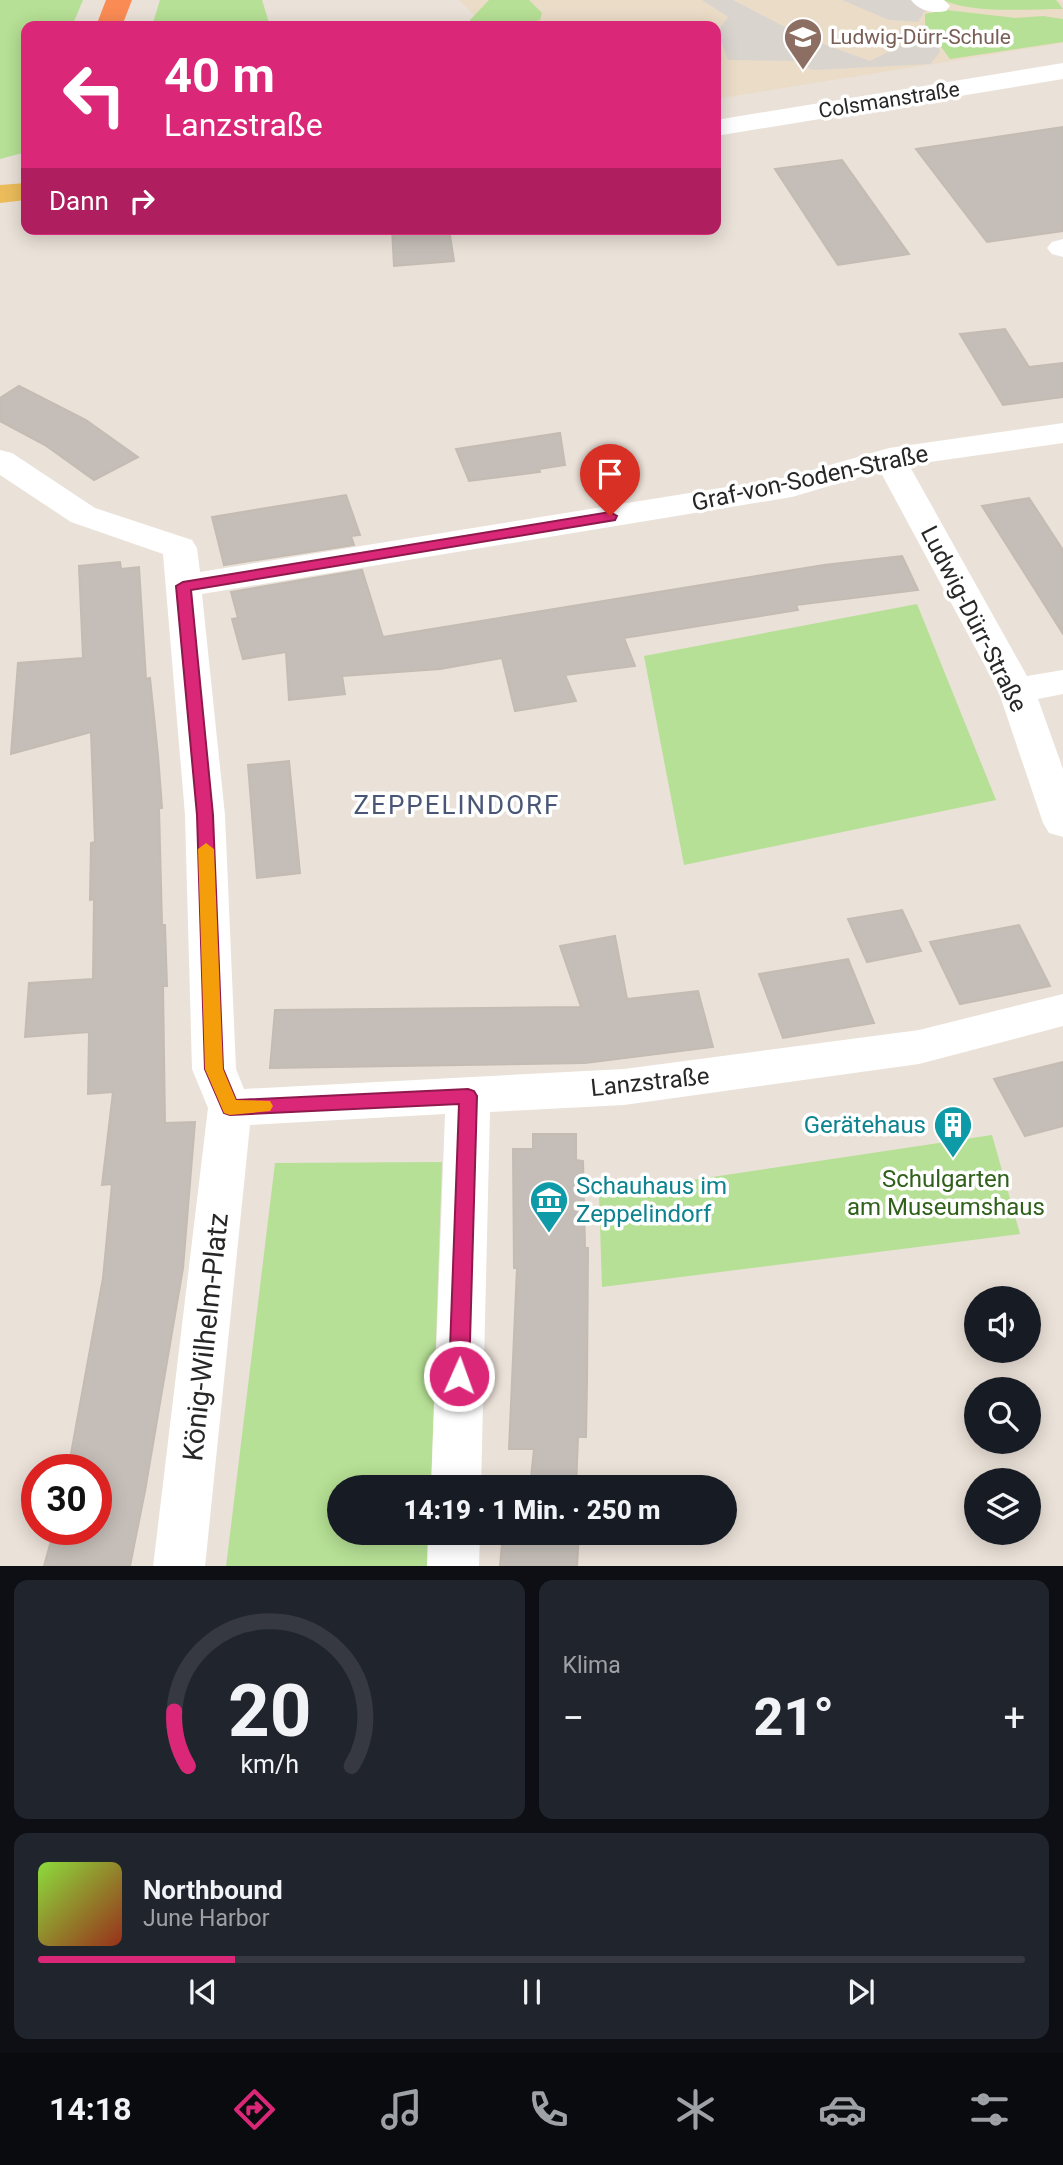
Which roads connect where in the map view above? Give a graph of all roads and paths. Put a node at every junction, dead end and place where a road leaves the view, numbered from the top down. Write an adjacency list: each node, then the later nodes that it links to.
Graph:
1 (119, 0): 3 (highway)
2 (138, 0): 4 (highway)
3 (111, 21)
4 (131, 21)
5 (1063, 71): 6 (street, Colsmanstraße)
6 (721, 127)
7 (21, 192): 8 (main road)
8 (0, 194)
9 (1063, 433): 10 (street, Graf-von-Soden-Straße)
10 (889, 458): 12 (street, Graf-von-Soden-Straße); 14 (street, Ludwig-Dürr-Straße)
11 (0, 460): 12 (street)
12 (183, 586): 18 (street)
13 (1063, 682): 14 (street)
14 (1016, 690): 15 (street, Ludwig-Dürr-Straße)
15 (1063, 823)
16 (1063, 1010): 17 (street, Lanzstraße)
17 (468, 1096): 18 (street, Lanzstraße); 19 (street)
18 (230, 1108): 21 (street, König-Wilhelm-Platz)
19 (456, 1475)
20 (454, 1545): 22 (street)
21 (179, 1566)
22 (453, 1566)

